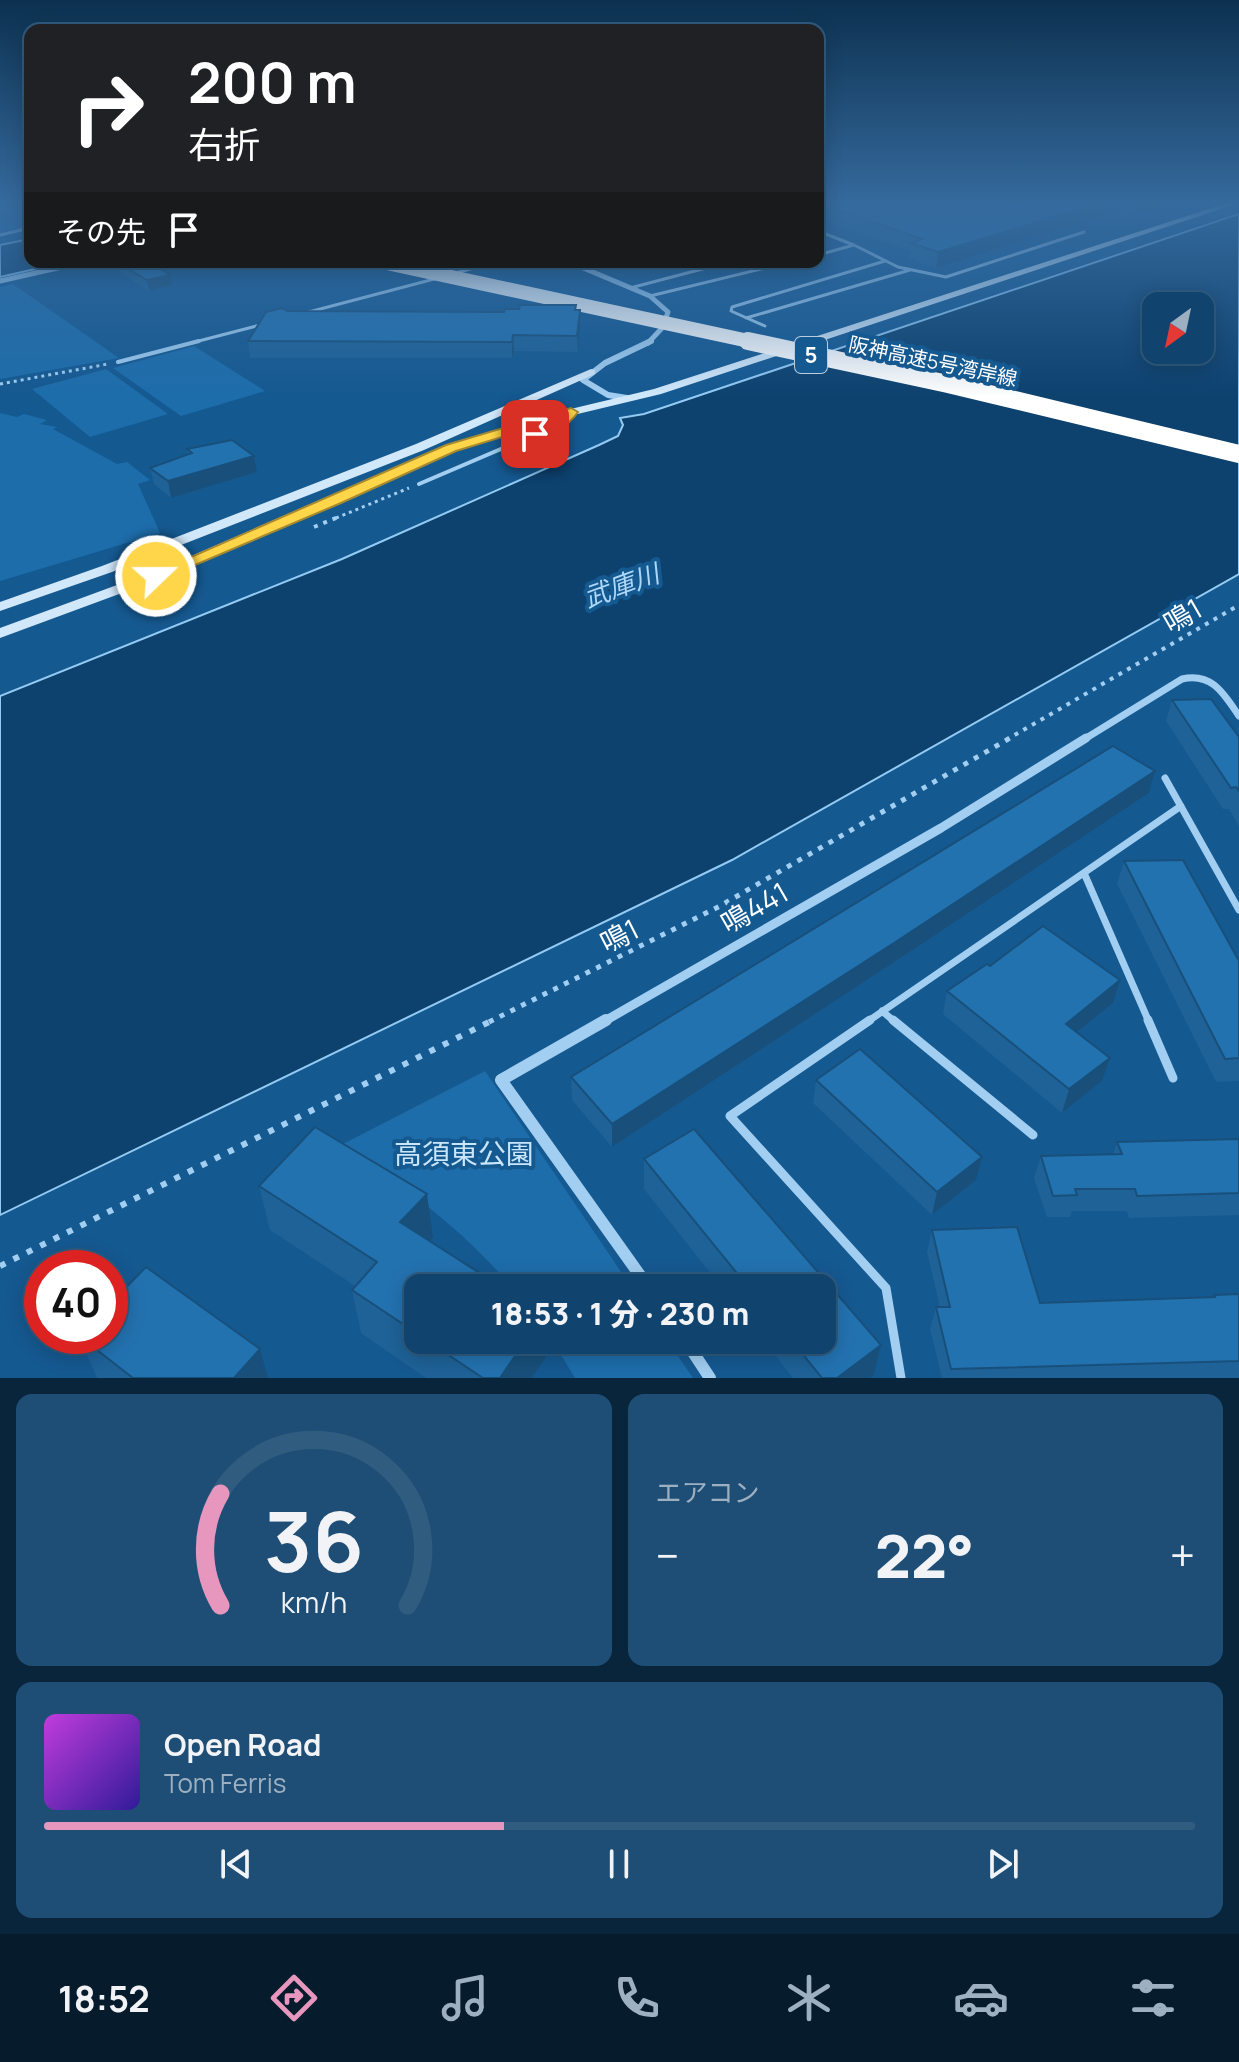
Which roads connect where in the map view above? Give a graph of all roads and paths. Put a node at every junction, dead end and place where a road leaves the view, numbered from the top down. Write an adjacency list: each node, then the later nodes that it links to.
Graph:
1 (56, 268): 13 (street)
2 (411, 268): 26 (highway, 阪神高速5号湾岸線 / 5, bridge)
3 (462, 268): 25 (highway, 阪神高速5号湾岸線 / 5)
4 (471, 268): 16 (lane)
5 (584, 268): 14 (street)
6 (705, 268): 14 (lane)
7 (764, 268): 15 (lane)
8 (862, 268): 17 (lane)
9 (905, 268): 12 (lane)
10 (973, 268): 12 (lane)
11 (1035, 268): 23 (street)
12 (910, 270): 17 (lane)
13 (0, 281)
14 (630, 288): 15 (street)
15 (650, 296): 21 (street)
16 (301, 314)
17 (746, 318): 19 (lane)
18 (270, 322): 20 (lane)
19 (765, 326)
20 (118, 362): 22 (path)
21 (591, 372): 23 (street); 30 (street)
22 (0, 384)
23 (640, 397): 24 (street)
24 (571, 412): 27 (lane); 28 (street)
25 (1239, 439)
26 (1239, 454)
27 (419, 484)
28 (141, 581): 31 (street); 32 (street)
29 (1239, 605): 41 (path, 鳴1)
30 (0, 607)
31 (0, 616)
32 (0, 633)
33 (1239, 716): 42 (street, 鳴441)
34 (1165, 778): 35 (lane)
35 (1181, 806): 36 (lane); 37 (lane)
36 (1084, 873): 38 (lane); 39 (lane)
37 (1239, 910)
38 (882, 1011): 40 (lane); 45 (lane)
39 (1173, 1078)
40 (1033, 1135)
41 (0, 1266)
42 (639, 1274)
43 (694, 1354): 44 (street)
44 (710, 1378)
45 (901, 1378)

